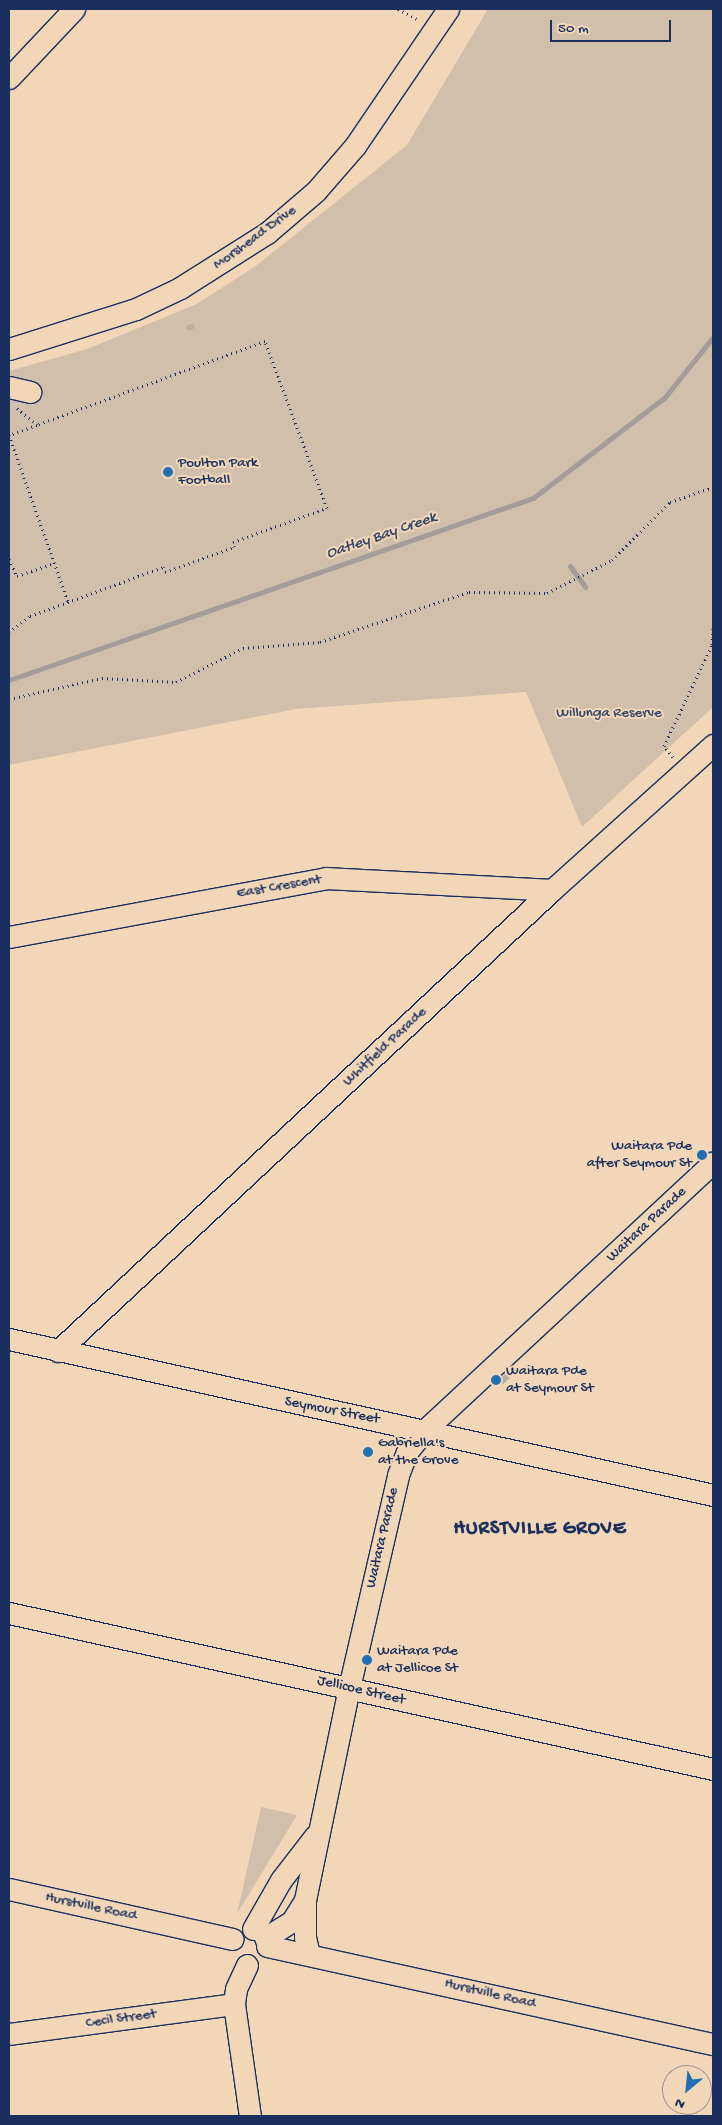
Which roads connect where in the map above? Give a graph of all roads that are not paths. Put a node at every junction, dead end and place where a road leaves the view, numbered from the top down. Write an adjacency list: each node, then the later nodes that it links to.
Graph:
1 (74, 9): 3 (street)
2 (448, 9): 4 (street, Morshead Drive)
3 (9, 78)
4 (9, 349)
5 (9, 387): 6 (street)
6 (23, 400)
7 (713, 745): 8 (street, Whitfield Parade)
8 (552, 890): 9 (street, East Crescent); 12 (street, Whitfield Parade)
9 (9, 937)
10 (713, 1162): 13 (street, Waitara Parade)
11 (9, 1339): 12 (street, Seymour Street)
12 (58, 1351): 13 (street, Seymour Street)
13 (425, 1430): 14 (street, Seymour Street); 16 (street, Waitara Parade)
14 (713, 1495)
15 (9, 1613): 16 (street, Jellicoe Street)
16 (349, 1688): 17 (street, Jellicoe Street); 18 (street, Waitara Parade)
17 (713, 1769)
18 (318, 1832): 20 (street, Waitara Parade); 21 (street, Waitara Parade)
19 (9, 1889): 22 (street, Hurstville Road)
20 (305, 1900): 21 (street, Waitara Parade); 23 (street)
21 (262, 1938): 22 (street); 23 (street, Hurstville Road); 24 (street)
22 (232, 1939): 24 (street)
23 (309, 1954): 27 (street, Hurstville Road)
24 (246, 1965): 25 (street)
25 (234, 2004): 26 (street, Cecil Street); 28 (street)
26 (9, 2034)
27 (713, 2044)
28 (250, 2116)

